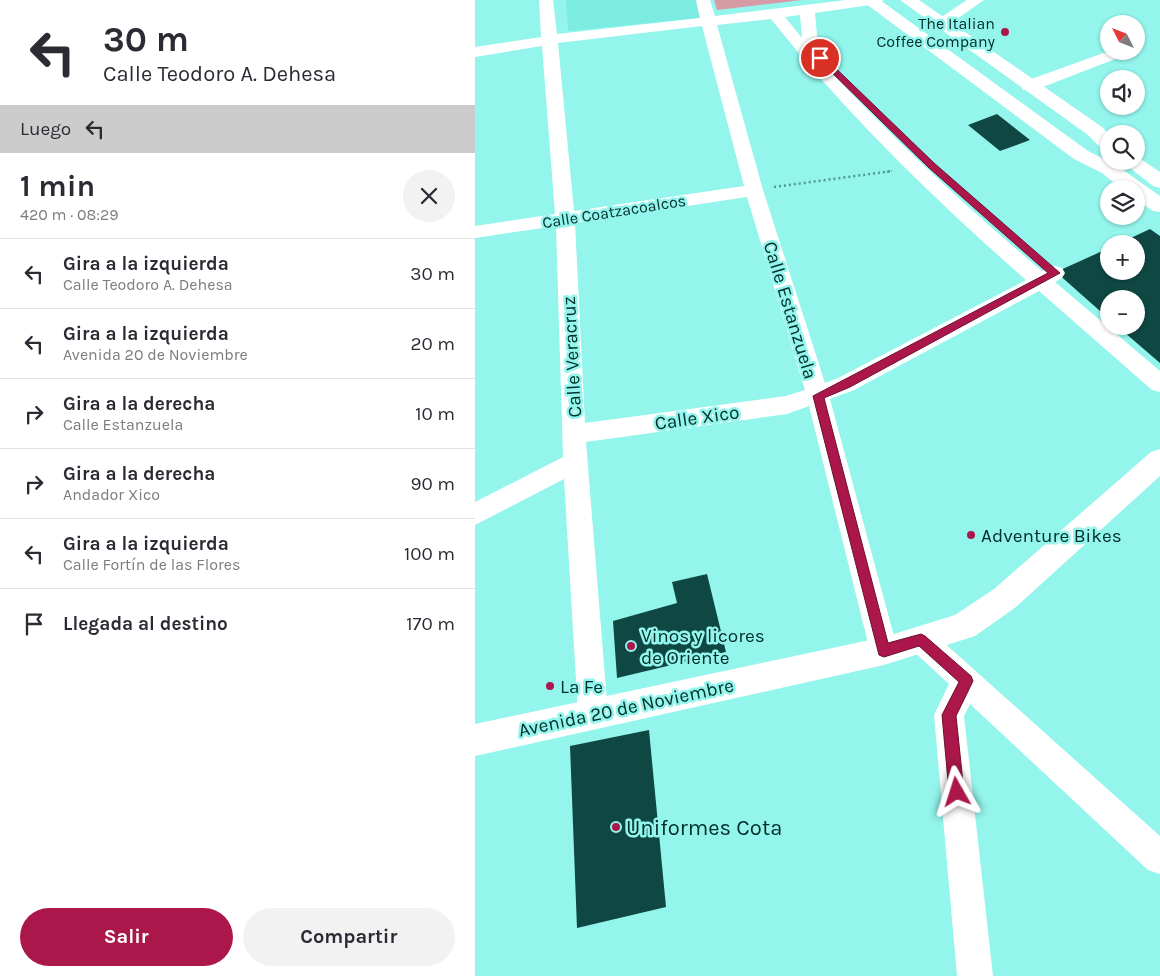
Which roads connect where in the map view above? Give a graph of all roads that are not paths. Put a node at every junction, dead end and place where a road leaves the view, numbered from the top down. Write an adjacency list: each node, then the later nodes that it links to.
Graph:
1 (546, 0): 9 (street, Calle Veracruz)
2 (872, 0): 6 (street); 15 (main road)
3 (908, 0): 8 (main road)
4 (977, 0): 8 (street)
5 (706, 10): 7 (street); 9 (street); 22 (street, Calle Estanzuela)
6 (808, 10): 7 (street); 29 (street)
7 (775, 14): 29 (street)
8 (942, 24): 13 (main road)
9 (551, 39): 10 (street); 11 (street); 26 (street, Calle Veracruz)
10 (475, 44)
11 (475, 52)
12 (1100, 59): 13 (street)
13 (1029, 86): 14 (main road)
14 (1100, 133)
15 (1081, 155): 19 (main road); 20 (main road)
16 (1145, 158): 17 (main road)
17 (1160, 168)
18 (1143, 170): 21 (main road)
19 (1103, 180)
20 (1124, 180)
21 (1160, 182)
22 (754, 190): 26 (street, Calle Coatzacoalcos); 34 (street, Calle Estanzuela)
23 (1145, 195): 24 (main road)
24 (1160, 206)
25 (1145, 209): 27 (main road)
26 (565, 219): 28 (street, Calle Coatzacoalcos); 35 (street, Calle Veracruz)
27 (1160, 219)
28 (475, 232)
29 (1048, 277): 30 (street); 33 (street); 34 (street, Calle Xico)
30 (1100, 314)
31 (1125, 335): 32 (street)
32 (1160, 365)
33 (1160, 384)
34 (818, 396): 35 (street, Calle Xico); 40 (street, Calle Estanzuela)
35 (575, 434): 37 (street, Calle Veracruz)
36 (1160, 460): 39 (main road, Avenida 20 de Noviembre)
37 (575, 462): 38 (street); 42 (street, Calle Veracruz)
38 (475, 514)
39 (921, 640): 40 (main road, Avenida 20 de Noviembre); 41 (street)
40 (884, 651): 42 (main road, Avenida 20 de Noviembre)
41 (966, 681): 44 (street); 45 (street)
42 (593, 714): 43 (main road, Avenida 20 de Noviembre)
43 (475, 740)
44 (1160, 858)
45 (975, 976)

